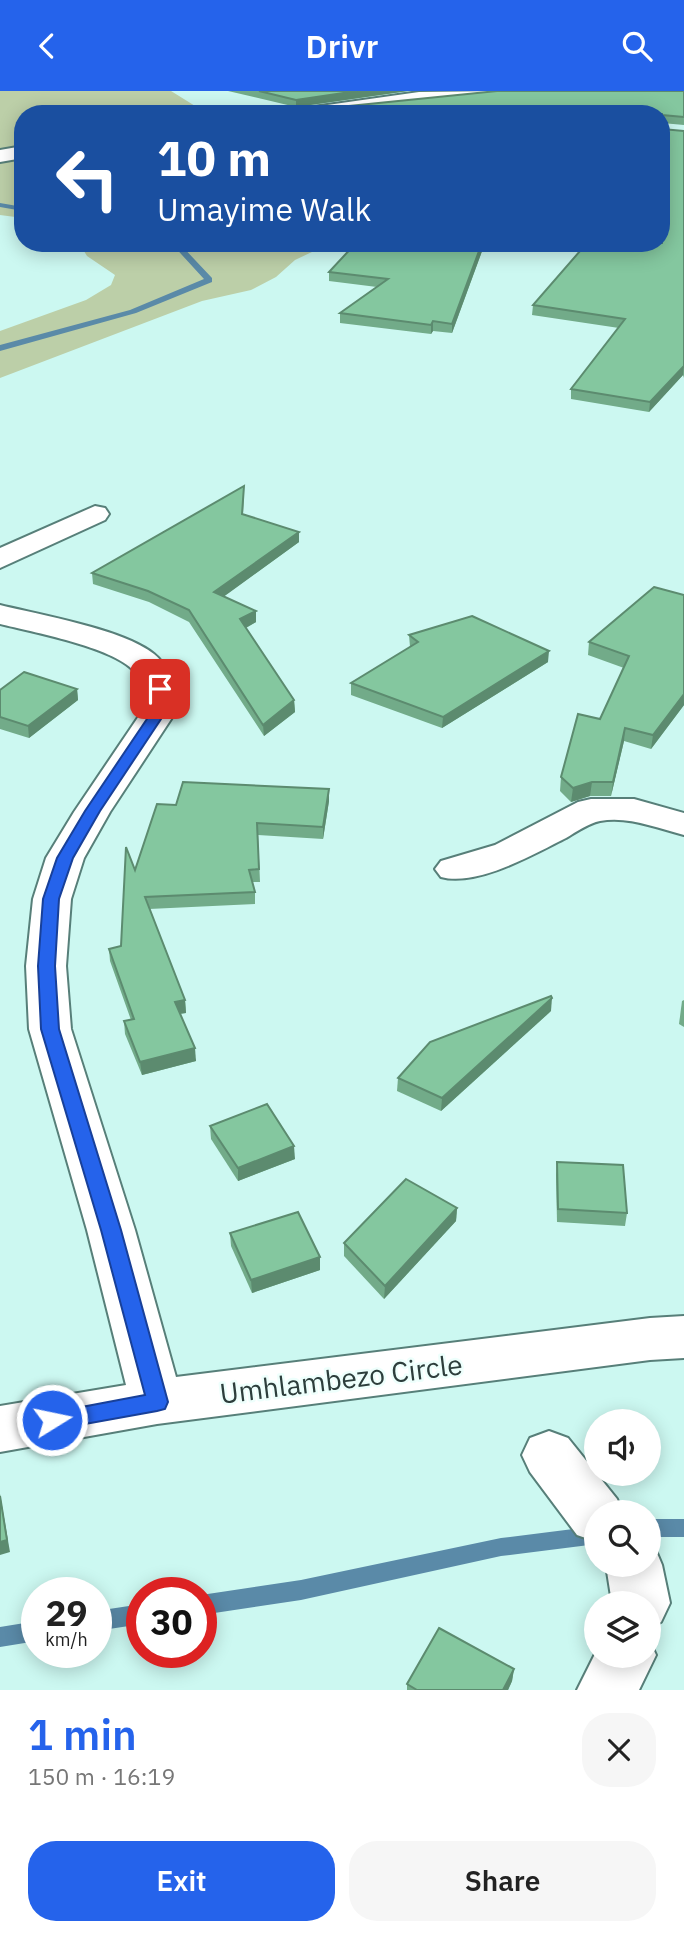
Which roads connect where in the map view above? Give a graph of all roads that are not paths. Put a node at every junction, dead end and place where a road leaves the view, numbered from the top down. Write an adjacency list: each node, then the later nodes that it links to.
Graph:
1 (496, 91): 4 (street)
2 (307, 97): 3 (street)
3 (319, 105)
4 (362, 105)
5 (95, 514): 6 (street)
6 (0, 559)
7 (0, 614): 11 (street)
8 (684, 824): 9 (street)
9 (454, 869)
10 (684, 1337): 11 (street, Umhlambezo Circle)
11 (157, 1402): 12 (street, Umhlambezo Circle)
12 (0, 1429)
13 (549, 1455): 14 (street)
14 (584, 1500)
15 (619, 1668): 16 (street)
16 (607, 1690)

